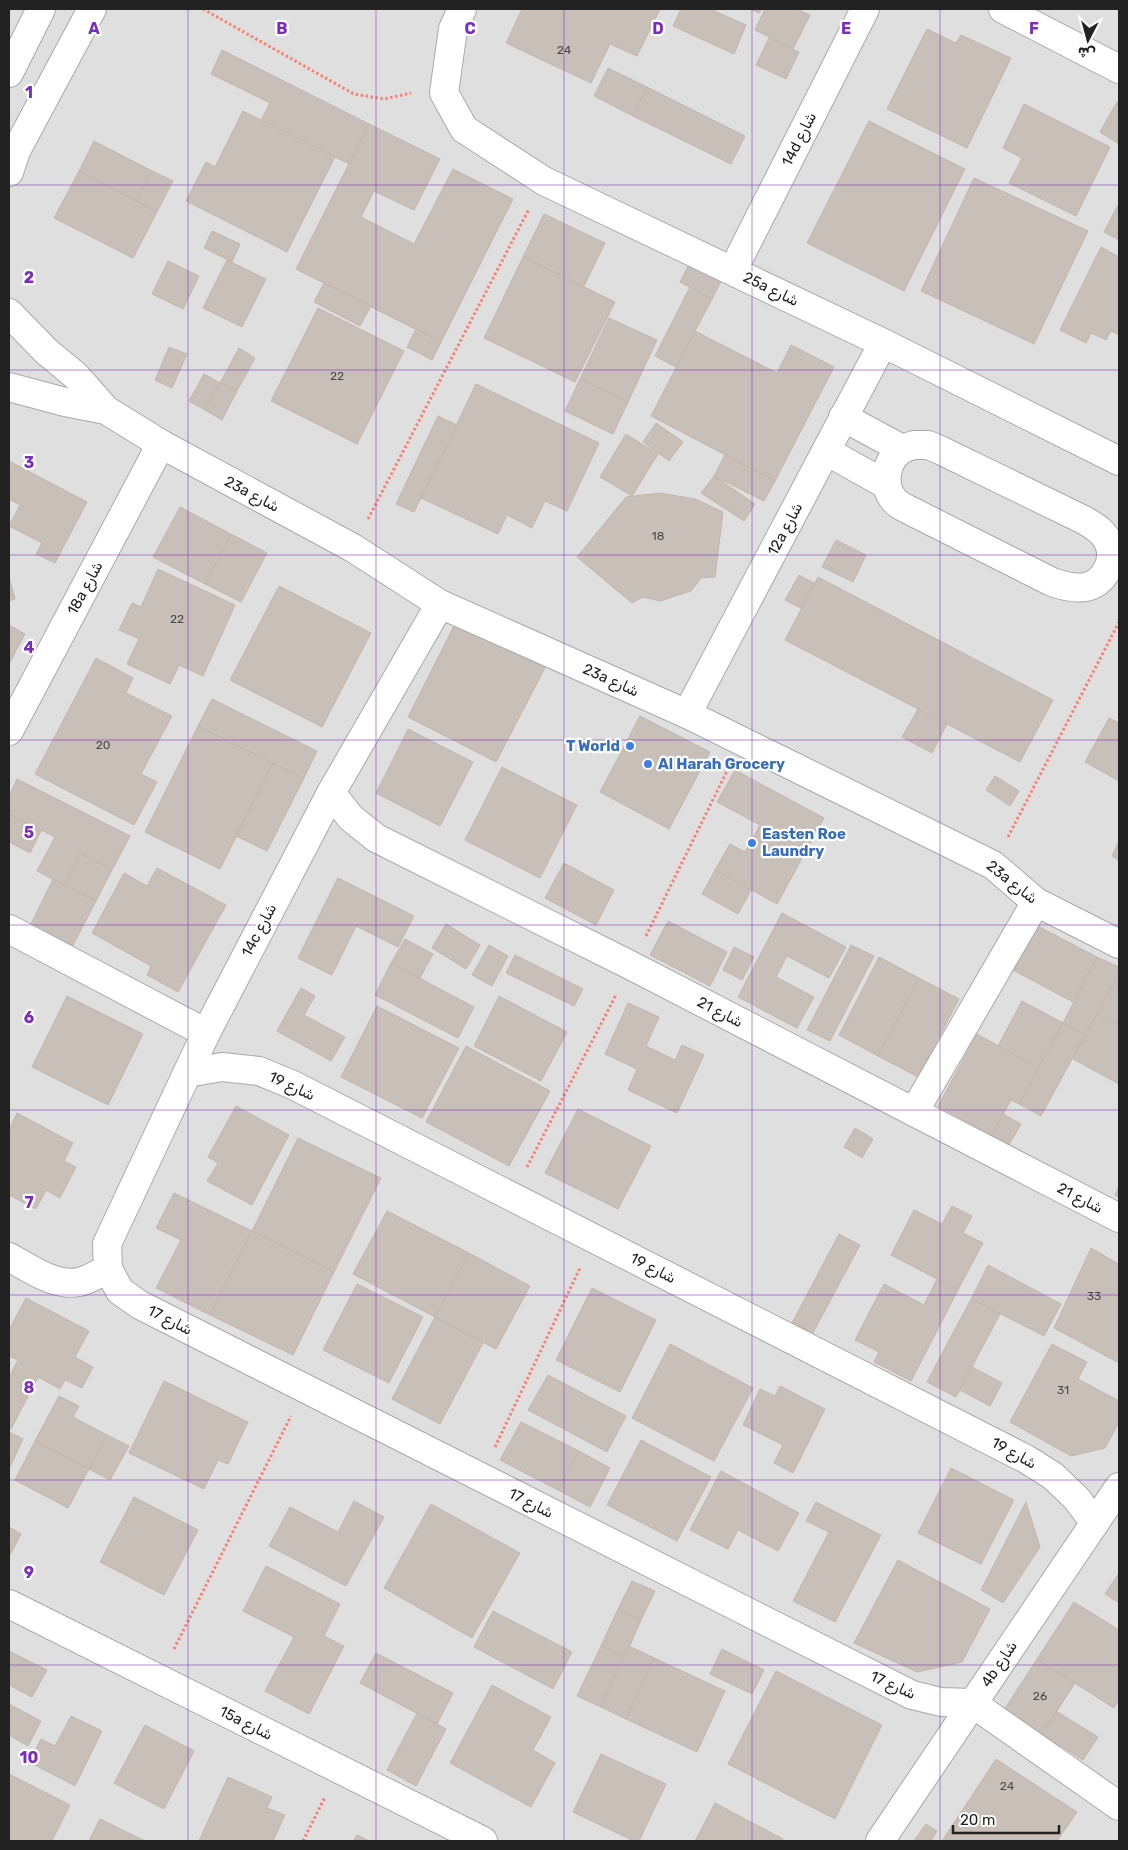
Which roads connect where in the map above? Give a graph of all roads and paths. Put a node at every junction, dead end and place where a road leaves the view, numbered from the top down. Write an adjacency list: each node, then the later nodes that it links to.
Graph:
1 (41, 9): 8 (street)
2 (92, 9): 10 (street)
3 (203, 9): 9 (path)
4 (462, 9): 9 (street)
5 (865, 9): 12 (street, 14d شارع)
6 (1003, 9): 7 (street)
7 (1119, 69)
8 (9, 73)
9 (444, 93): 11 (street, 25a شارع)
10 (9, 172)
11 (544, 181): 12 (street, 25a شارع); 23 (path)
12 (732, 270): 14 (street, 25a شارع)
13 (9, 313): 16 (street, 23a شارع)
14 (883, 343): 17 (street, 12a شارع); 21 (street, 25a شارع)
15 (9, 387): 16 (street, 23a شارع)
16 (106, 410): 18 (street, 23a شارع)
17 (842, 417): 19 (street); 20 (street, 12a شارع)
18 (161, 444): 23 (street, 23a شارع); 27 (street, 18a شارع)
19 (902, 450): 22 (street); 22 (street)
20 (826, 451): 22 (street); 26 (street, 12a شارع)
21 (1119, 461)
22 (887, 485)
23 (353, 548): 24 (street, 23a شارع)
24 (440, 604): 26 (street, 23a شارع); 28 (street, 14c شارع)
25 (1119, 622): 29 (path)
26 (687, 714): 29 (street, 23a شارع)
27 (9, 732)
28 (331, 793): 33 (street, 14c شارع); 35 (street, شارع 21)
29 (994, 865): 30 (street, 23a شارع)
30 (1036, 902): 32 (street, 23a شارع); 35 (street)
31 (9, 929): 33 (street)
32 (1119, 944)
33 (206, 1033): 34 (street, 14c شارع)
34 (187, 1072): 37 (street, شارع 19); 39 (street, 14c شارع)
35 (914, 1112): 36 (street, شارع 21)
36 (1119, 1218)
37 (594, 1238): 41 (path); 43 (street, شارع 19)
38 (9, 1257): 39 (street)
39 (108, 1269): 40 (street, شارع 17)
40 (306, 1388): 41 (street, شارع 17); 45 (path)
41 (480, 1477): 46 (street, شارع 17)
42 (1119, 1487): 43 (street, 4b شارع)
43 (1095, 1523): 46 (street, 4b شارع)
44 (9, 1604): 45 (street, 15a شارع)
45 (159, 1679): 47 (street, 15a شارع)
46 (972, 1703): 48 (street); 51 (street, 4b شارع)
47 (339, 1769): 49 (path); 50 (street, 15a شارع)
48 (1119, 1806)
49 (303, 1841)
50 (482, 1841)
51 (880, 1841)

